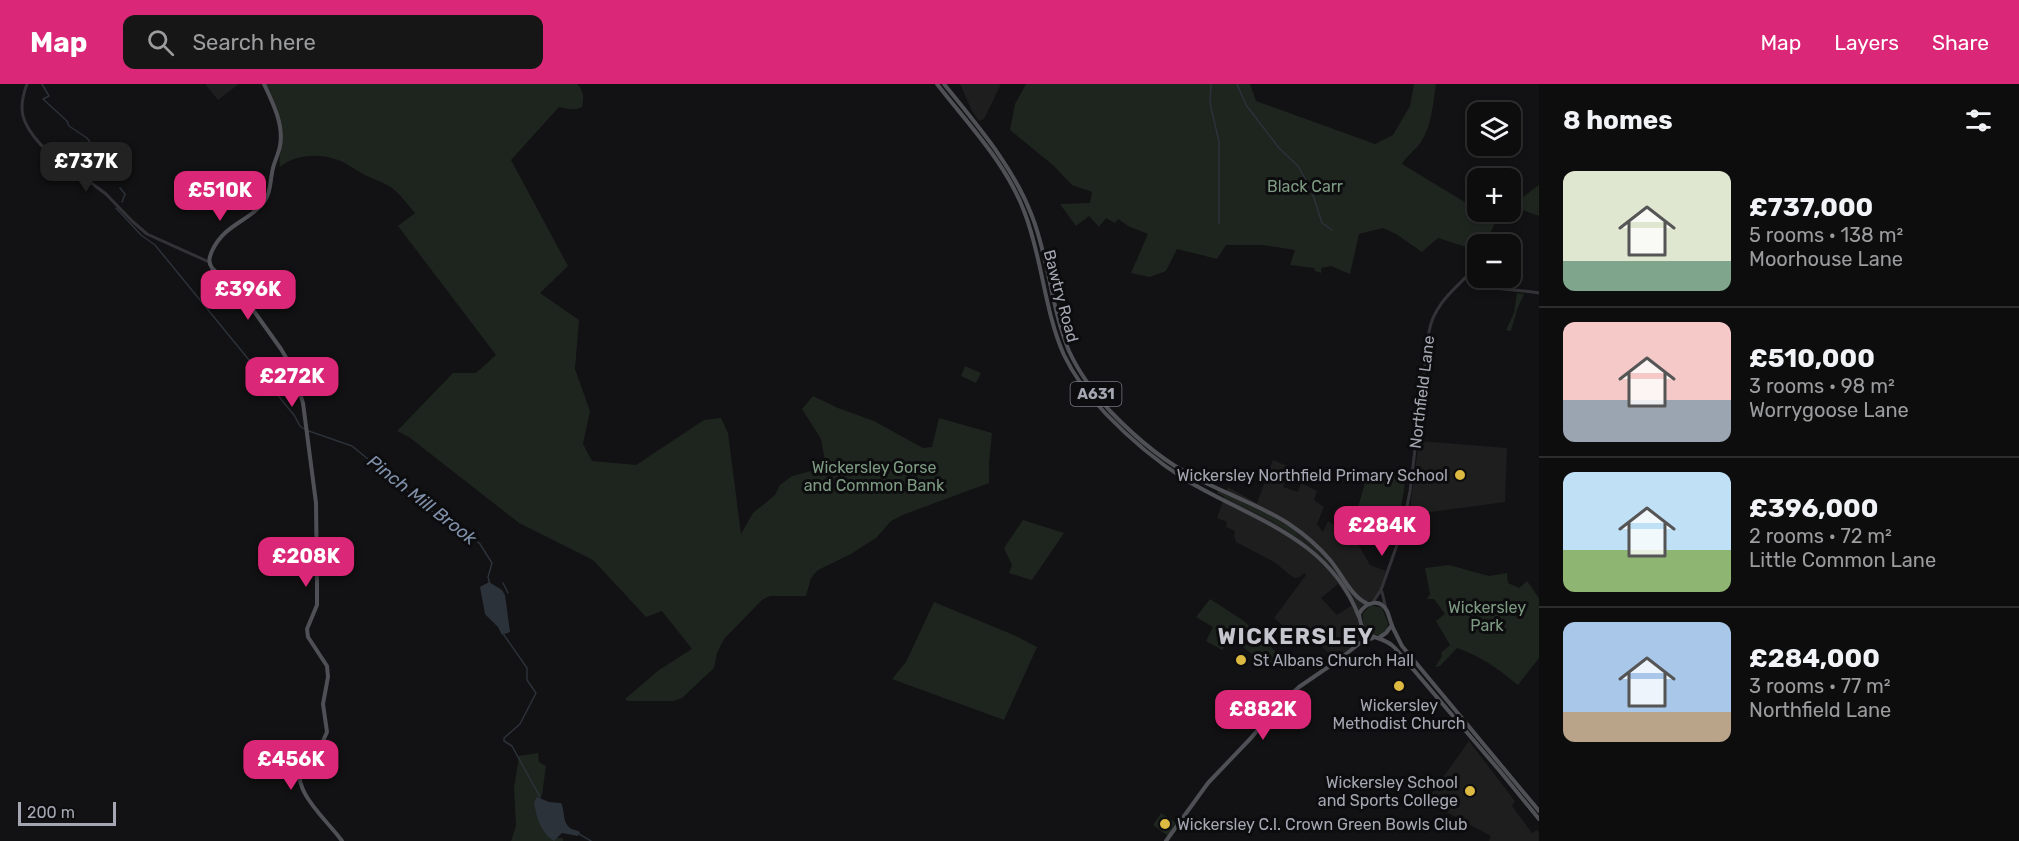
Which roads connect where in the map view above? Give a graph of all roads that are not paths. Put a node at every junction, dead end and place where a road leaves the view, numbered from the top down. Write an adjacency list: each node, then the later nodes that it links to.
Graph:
1 (27, 84): 5 (street)
2 (264, 84): 5 (main road)
3 (937, 84): 8 (main road, Bawtry Road / A631)
4 (944, 84): 7 (main road, Bawtry Road / A631)
5 (209, 262): 22 (main road)
6 (1539, 294): 11 (street, Northfield Lane)
7 (1055, 302): 8 (main road, A631); 9 (main road, Bawtry Road / A631)
8 (1053, 317): 10 (main road, Bawtry Road / A631)
9 (1154, 450): 10 (main road); 12 (main road, Bawtry Road / A631)
10 (1150, 455): 14 (main road, Bawtry Road / A631)
11 (1381, 590): 12 (street, Northfield Lane); 13 (street)
12 (1370, 604): 13 (main road, A631); 14 (main road)
13 (1387, 611): 15 (main road)
14 (1359, 617): 16 (main road, A631)
15 (1392, 625): 17 (main road); 20 (main road)
16 (1364, 629): 18 (main road, A631); 19 (main road)
17 (1380, 637): 18 (main road); 21 (main road)
18 (1373, 638): 19 (main road)
19 (1360, 643): 23 (main road)
20 (1539, 811)
21 (1539, 819)
22 (342, 841)
23 (1166, 841)

